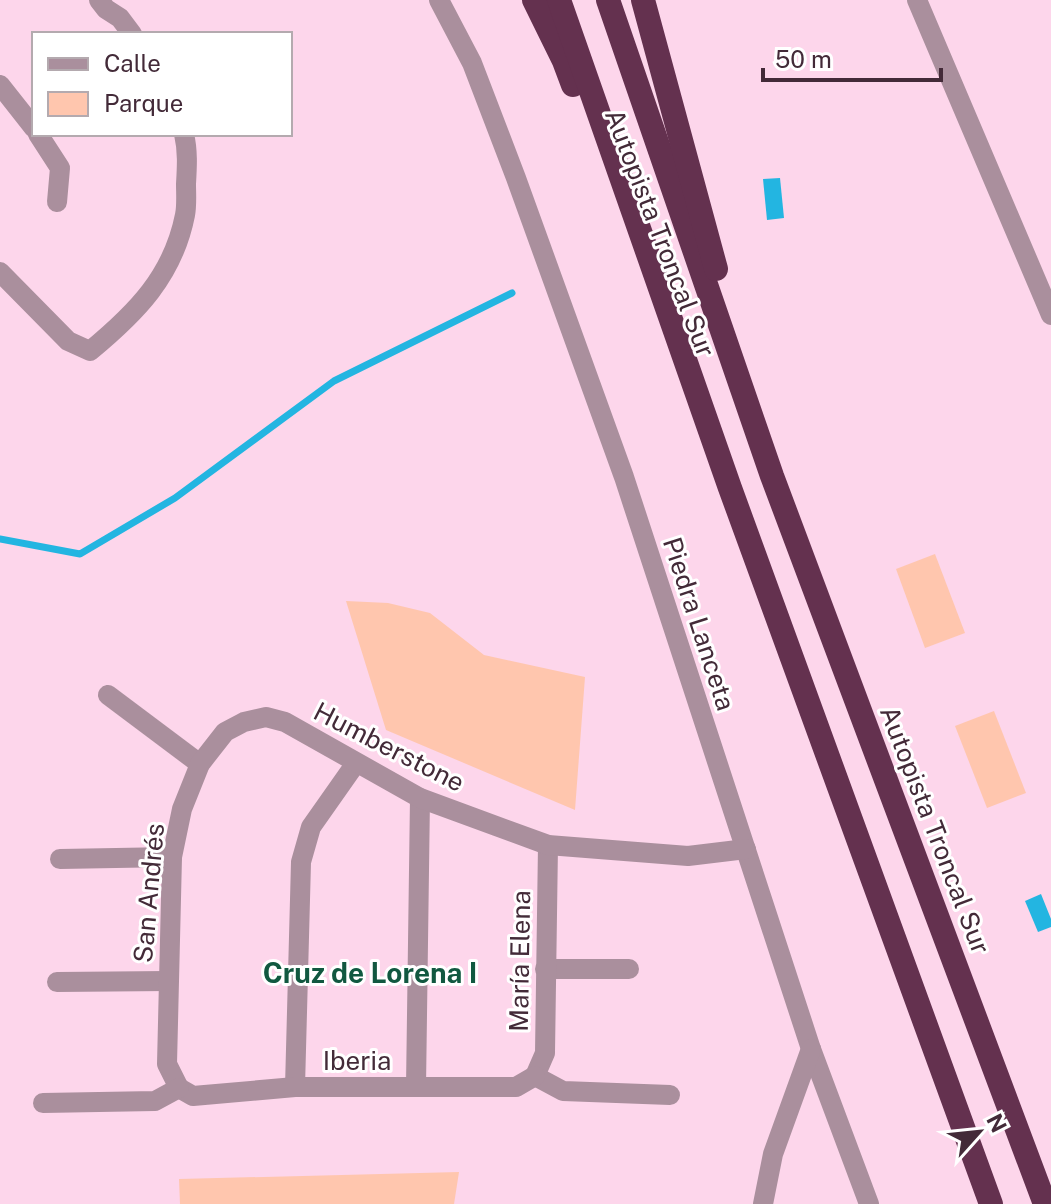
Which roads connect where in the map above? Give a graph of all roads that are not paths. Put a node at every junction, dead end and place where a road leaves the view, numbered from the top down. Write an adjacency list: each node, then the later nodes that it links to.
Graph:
1 (439, 0): 24 (street, Piedra Lanceta)
2 (534, 0): 17 (highway, Autopista Troncal Sur)
3 (559, 0): 17 (highway, Autopista Troncal Sur)
4 (608, 0): 16 (highway, Autopista Troncal Sur)
5 (643, 0): 16 (highway, Autopista Troncal Sur)
6 (917, 0): 15 (street)
7 (103, 4): 8 (street)
8 (130, 32)
9 (0, 85): 10 (street)
10 (32, 125)
11 (39, 136): 13 (street)
12 (184, 136): 14 (street)
13 (57, 202)
14 (0, 272)
15 (1051, 315)
16 (772, 476): 41 (highway, Autopista Troncal Sur)
17 (730, 488): 40 (highway, Autopista Troncal Sur)
18 (108, 695): 21 (street)
19 (244, 722): 20 (street, Humberstone); 21 (street, San Andrés)
20 (356, 763): 22 (street, Humberstone); 33 (street)
21 (200, 764): 25 (street, San Andrés)
22 (420, 798): 23 (street, Humberstone); 34 (street)
23 (548, 845): 24 (street, Humberstone); 27 (street, María Elena)
24 (746, 849): 31 (street, Piedra Lanceta)
25 (172, 857): 26 (street); 29 (street, San Andrés)
26 (60, 859)
27 (545, 969): 28 (street); 32 (street, María Elena)
28 (629, 969)
29 (168, 981): 30 (street); 35 (street, San Andrés)
30 (57, 982)
31 (811, 1049): 38 (street); 39 (street, Piedra Lanceta)
32 (535, 1076): 34 (street, Iberia); 36 (street)
33 (295, 1087): 34 (street, Iberia); 35 (street, Iberia)
34 (416, 1087)
35 (179, 1088): 37 (street)
36 (670, 1095)
37 (43, 1103)
38 (763, 1204)
39 (869, 1204)
40 (991, 1204)
41 (1045, 1204)

